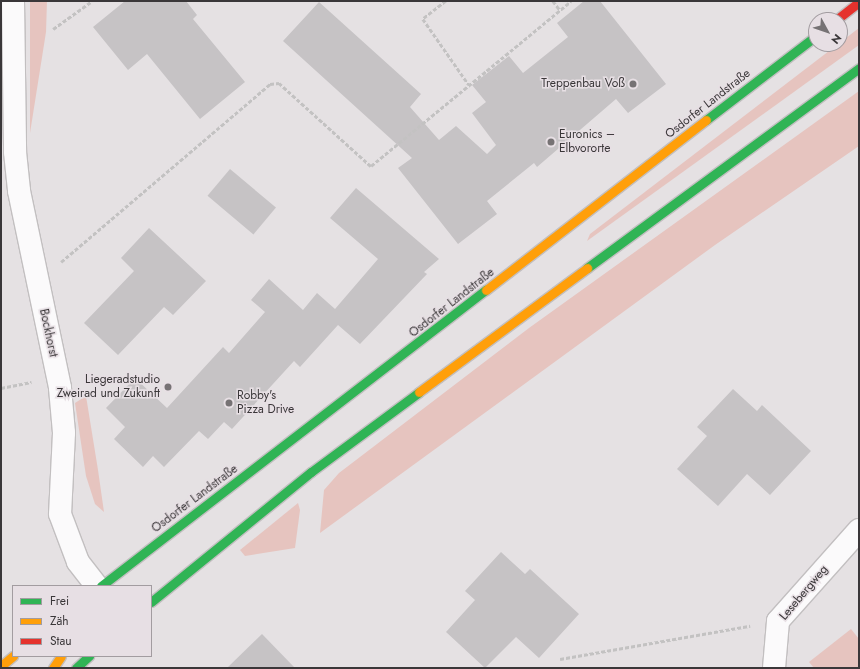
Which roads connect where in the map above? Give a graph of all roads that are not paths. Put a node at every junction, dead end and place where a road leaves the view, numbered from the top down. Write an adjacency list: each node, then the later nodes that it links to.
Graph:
1 (12, 1): 6 (street, Bockhorst)
2 (859, 2): 3 (main road)
3 (846, 12)
4 (808, 42): 9 (main road, Osdorfer Landstraße)
5 (859, 68): 10 (main road)
6 (6, 120): 8 (street, Bockhorst)
7 (859, 530): 17 (street, Lesebergweg)
8 (96, 585)
9 (102, 585)
10 (152, 601)
11 (12, 657): 14 (main road)
12 (60, 657): 15 (main road)
13 (88, 657): 16 (main road)
14 (1, 666)
15 (53, 668)
16 (76, 668)
17 (774, 668)

